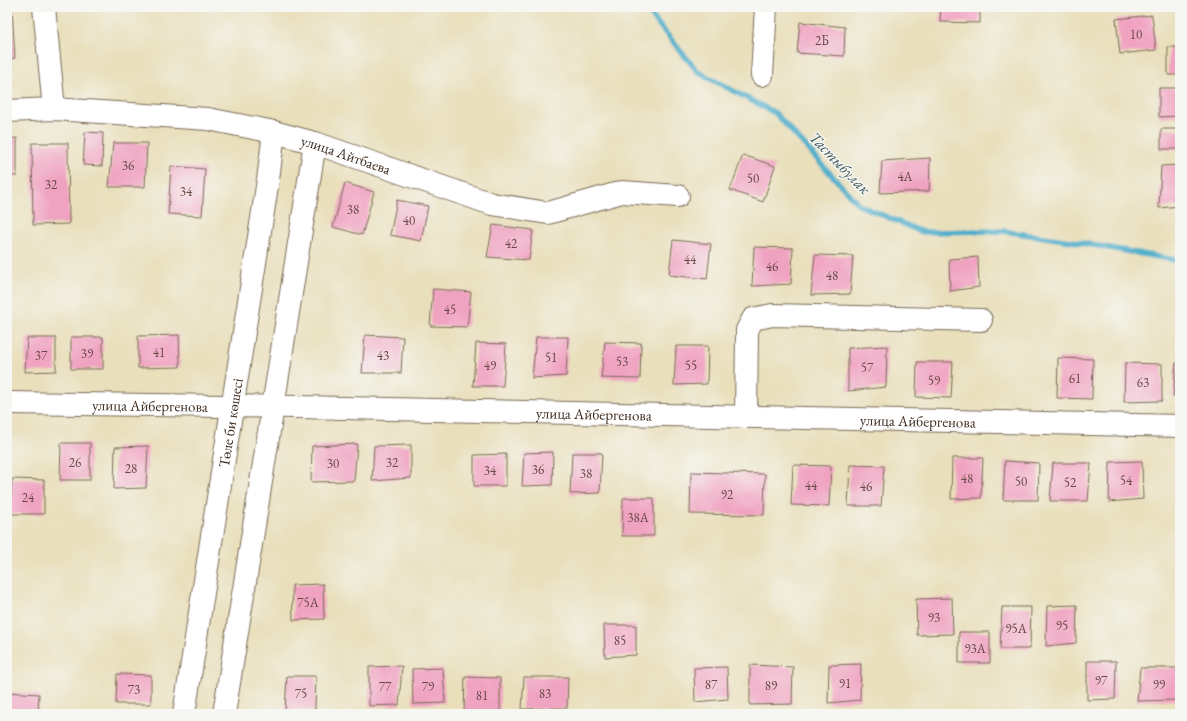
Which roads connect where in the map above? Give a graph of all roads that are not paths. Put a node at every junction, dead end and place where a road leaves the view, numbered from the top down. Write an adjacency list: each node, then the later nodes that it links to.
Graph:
1 (44, 7): 4 (street)
2 (766, 7): 3 (street)
3 (762, 75)
4 (54, 109): 5 (street, улица Айтбаева); 6 (street, улица Айтбаева)
5 (7, 111)
6 (274, 132): 7 (street, улица Айтбаева); 11 (street, Төле би көшесі)
7 (315, 143): 8 (street, улица Айтбаева); 12 (street)
8 (678, 196)
9 (981, 320): 13 (street)
10 (7, 403): 11 (street, улица Айбергенова)
11 (233, 406): 12 (street, улица Айбергенова); 15 (street, Төле би көшесі)
12 (273, 406): 13 (street, улица Айбергенова); 16 (street)
13 (746, 417): 14 (street, улица Айбергенова)
14 (1180, 426)
15 (184, 714)
16 (224, 714)

